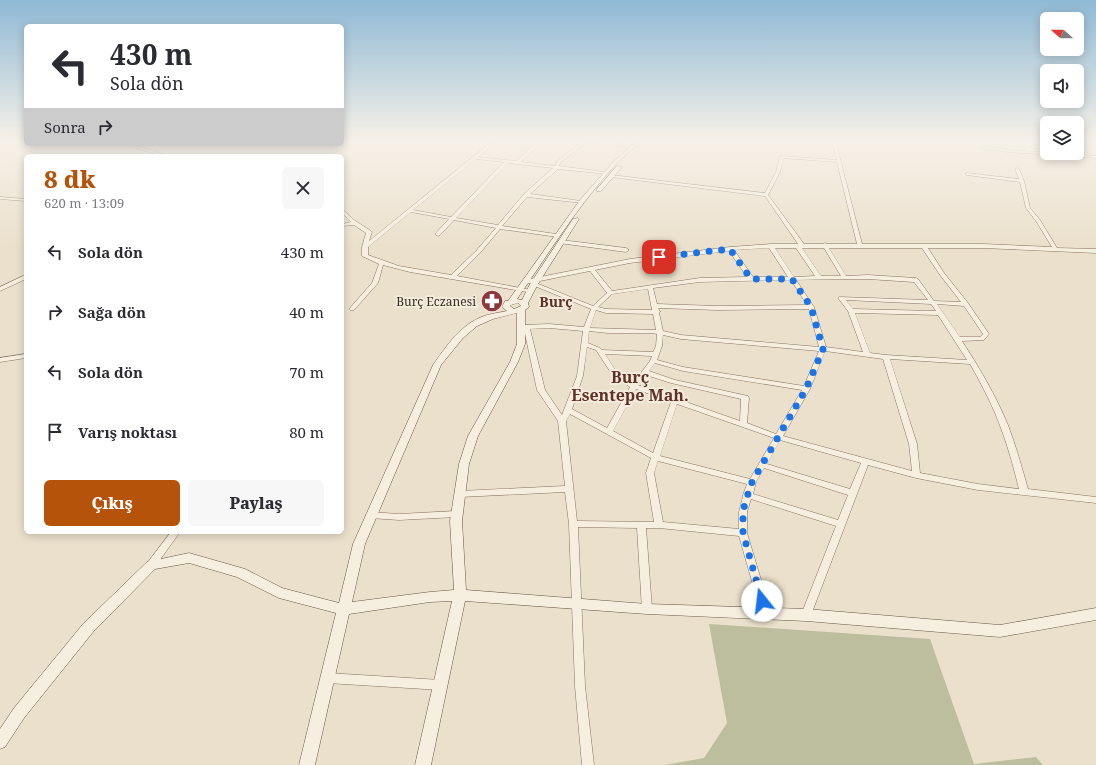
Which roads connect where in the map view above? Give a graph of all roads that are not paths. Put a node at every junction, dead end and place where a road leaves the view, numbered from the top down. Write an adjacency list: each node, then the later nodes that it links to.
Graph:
1 (456, 175): 17 (street)
2 (495, 175): 19 (street)
3 (548, 175): 12 (street)
4 (596, 175): 10 (street)
5 (609, 175): 10 (main road)
6 (777, 175): 13 (street)
7 (842, 175): 31 (street)
8 (972, 175): 11 (street)
9 (1019, 175): 11 (street)
10 (607, 177): 13 (street); 16 (main road); 27 (main road)
11 (1022, 181): 34 (street)
12 (526, 195): 16 (street); 22 (street)
13 (766, 195): 29 (street)
14 (0, 198): 15 (street)
15 (24, 200)
16 (581, 202): 26 (main road)
17 (411, 211): 19 (street); 23 (street)
18 (344, 212): 20 (street)
19 (453, 219): 22 (street); 24 (street)
20 (356, 223): 21 (street); 25 (street)
21 (344, 225)
22 (498, 227): 26 (street); 41 (street)
23 (384, 231): 25 (street); 33 (street)
24 (438, 234)
25 (368, 236): 33 (street)
26 (556, 236): 46 (main road)
27 (561, 242): 36 (street); 47 (main road)
28 (771, 246): 29 (street); 35 (street); 45 (street)
29 (800, 246): 30 (street); 42 (street)
30 (825, 246): 31 (street); 43 (street)
31 (860, 246): 32 (street)
32 (924, 246): 34 (street); 54 (street)
33 (365, 247): 38 (street)
34 (1055, 248): 37 (street)
35 (730, 249): 39 (street); 44 (street)
36 (626, 250)
37 (1096, 251)
38 (381, 264): 41 (street); 58 (street)
39 (590, 268): 47 (street); 52 (street)
40 (24, 277): 49 (street)
41 (453, 277): 50 (street)
42 (819, 278): 43 (street); 45 (street)
43 (845, 278): 53 (street)
44 (751, 279): 45 (street); 48 (street)
45 (792, 279): 56 (street)
46 (525, 282): 47 (street); 50 (main road)
47 (536, 282): 51 (main road); 57 (street)
48 (650, 286): 52 (street); 59 (street)
49 (0, 289)
50 (519, 290): 51 (street); 55 (main road)
51 (530, 292): 55 (main road)
52 (610, 293): 57 (street)
53 (932, 301): 54 (street); 60 (street); 61 (street)
54 (966, 304): 65 (street)
55 (515, 306): 62 (main road); 97 (main road)
56 (811, 307): 59 (street); 67 (street)
57 (594, 308): 59 (street); 63 (street)
58 (352, 309)
59 (656, 309): 64 (street)
60 (850, 311): 61 (street); 70 (street)
61 (941, 313): 65 (street)
62 (524, 327): 63 (street); 81 (street); 93 (main road)
63 (586, 330): 64 (street); 66 (street)
64 (660, 333): 67 (street); 69 (street)
65 (958, 338): 75 (street)
66 (585, 344): 68 (street); 80 (street)
67 (823, 349): 70 (street); 78 (street)
68 (600, 352): 69 (street); 77 (street)
69 (656, 354): 74 (street)
70 (867, 354): 72 (street)
71 (24, 356): 73 (street)
72 (886, 357): 75 (street); 88 (street)
73 (0, 359)
74 (653, 362): 76 (street); 78 (street)
75 (971, 362): 92 (street)
76 (644, 372): 77 (street); 82 (street)
77 (634, 386): 79 (street); 83 (street)
78 (806, 389): 84 (street)
79 (675, 400): 82 (street); 85 (street)
80 (568, 410): 81 (street); 83 (street)
81 (562, 421): 90 (street)
82 (743, 424): 84 (street)
83 (609, 432): 85 (street)
84 (778, 437): 86 (street); 87 (street)
85 (655, 457): 89 (street); 99 (street)
86 (865, 462): 88 (street); 91 (street)
87 (762, 465): 89 (street); 91 (street)
88 (916, 475): 92 (street)
89 (752, 482): 94 (street)
90 (569, 489): 93 (street); 98 (street)
91 (852, 493): 100 (street)
92 (1025, 493): 95 (street)
93 (460, 494): 96 (main road)
94 (747, 495): 100 (street); 102 (street)
95 (1096, 500)
96 (457, 514): 97 (street); 105 (main road)
97 (370, 515): 107 (main road)
98 (573, 524): 101 (street); 106 (street)
99 (659, 524): 101 (street); 102 (street)
100 (840, 524): 110 (street)
101 (641, 525): 108 (street)
102 (743, 533): 109 (street)
103 (174, 534): 104 (street)
104 (151, 565): 107 (main road); 114 (main road)
105 (460, 595): 106 (main road); 107 (main road); 113 (main road)
106 (576, 603): 108 (main road); 117 (street)
107 (343, 609): 112 (main road)
108 (647, 609): 109 (main road)
109 (766, 613): 110 (main road)
110 (806, 614): 111 (main road)
111 (1096, 614)
112 (327, 678): 113 (street); 115 (main road)
113 (441, 685): 116 (main road)
114 (0, 742)
115 (307, 765)
116 (423, 765)
117 (588, 765)

